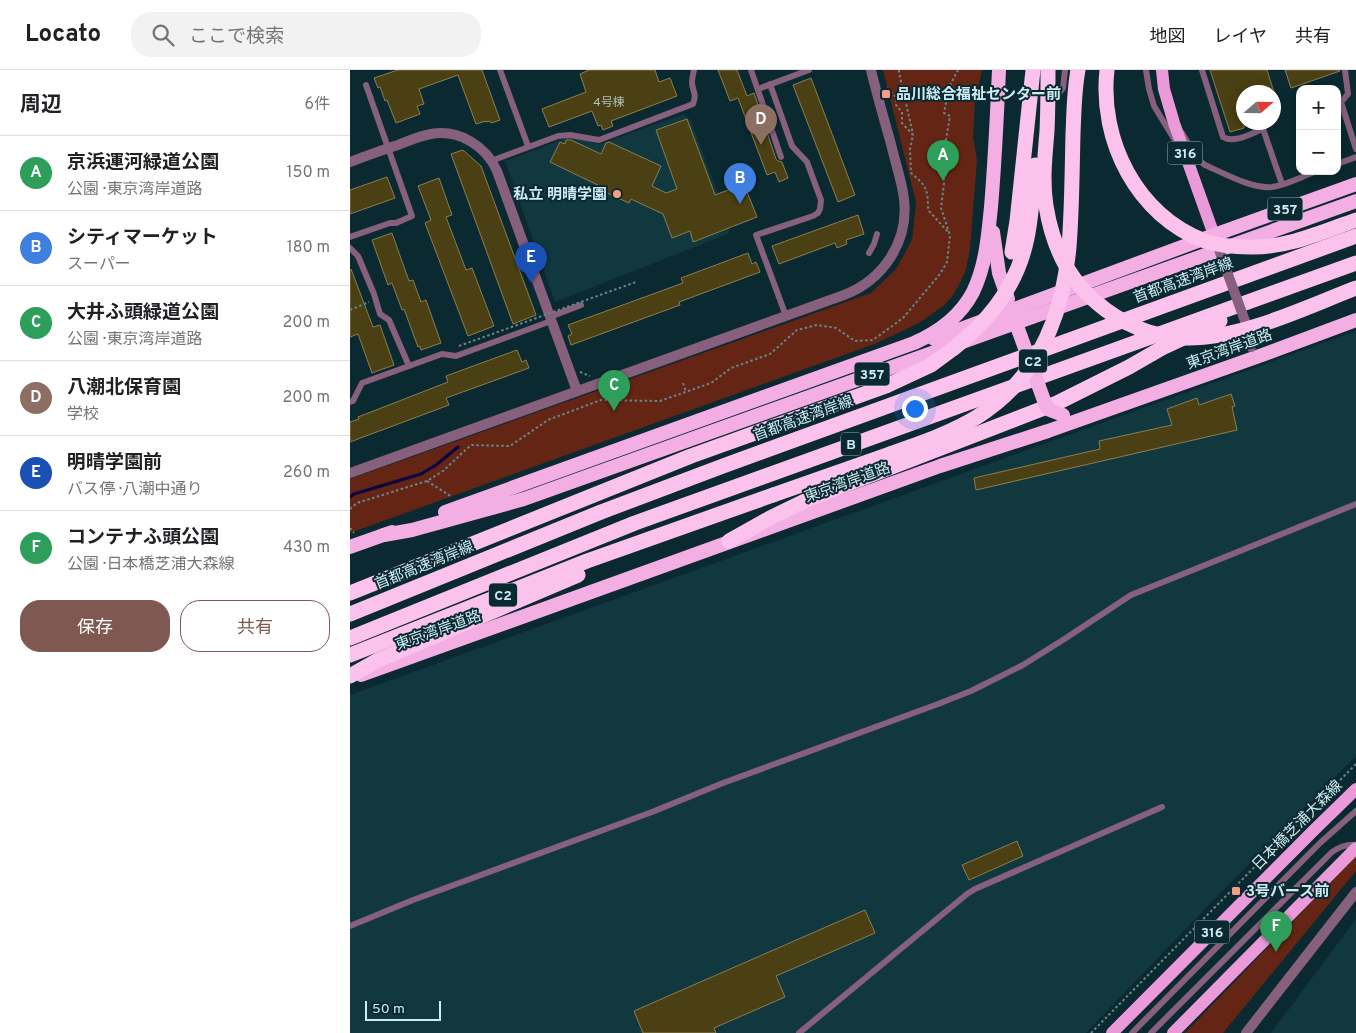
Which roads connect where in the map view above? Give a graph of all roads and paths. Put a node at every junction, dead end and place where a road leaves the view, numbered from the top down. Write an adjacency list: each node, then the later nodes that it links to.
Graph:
1 (500, 70): 24 (lane)
2 (694, 70): 24 (lane)
3 (751, 70): 20 (lane)
4 (809, 70): 17 (lane)
5 (871, 70): 56 (street)
6 (899, 70): 23 (path)
7 (999, 70): 36 (highway, 357)
8 (1033, 70): 61 (highway, bridge)
9 (1047, 70): 21 (highway, bridge); 61 (highway, bridge)
10 (1065, 70): 21 (lane)
11 (1078, 70): 78 (highway, C2, bridge)
12 (1107, 70): 38 (highway, bridge)
13 (1146, 70): 31 (lane)
14 (1162, 70): 22 (main road, 316)
15 (1202, 70): 34 (lane)
16 (1345, 70): 26 (lane)
17 (770, 84): 20 (lane); 51 (lane)
18 (366, 85): 25 (lane)
19 (886, 87): 23 (path)
20 (758, 89): 27 (lane)
21 (1048, 107): 49 (highway, bridge)
22 (1174, 123): 31 (main road, 316); 34 (lane)
23 (913, 135): 40 (path)
24 (528, 146): 29 (lane)
25 (388, 148): 29 (street); 30 (street); 42 (lane)
26 (1356, 148)
27 (781, 157)
28 (1356, 157): 32 (lane)
29 (491, 160): 57 (street)
30 (350, 162)
31 (1188, 162): 43 (main road, 316)
32 (1341, 163)
33 (1306, 175): 34 (lane)
34 (1282, 184)
35 (1356, 184): 43 (highway, 357)
36 (993, 189): 55 (highway); 59 (highway, 357)
37 (1356, 201): 76 (highway, 357)
38 (1356, 220)
39 (877, 234): 45 (lane)
40 (950, 235)
41 (1356, 236): 81 (highway, 首都高速湾岸線 / B)
42 (350, 237)
43 (1216, 241): 55 (highway, 357); 62 (street, bridge)
44 (350, 248): 52 (lane)
45 (869, 253)
46 (1356, 263): 48 (highway, B)
47 (636, 282): 60 (path, bridge)
48 (1303, 282): 79 (highway); 82 (highway, B)
49 (1356, 288)
50 (785, 290): 51 (lane)
51 (777, 292): 56 (lane)
52 (375, 298): 54 (path); 63 (lane)
53 (581, 305): 57 (lane)
54 (350, 310)
55 (1013, 314): 59 (highway, 357); 64 (highway, bridge)
56 (786, 316): 66 (street)
57 (551, 319): 63 (lane); 66 (street)
58 (1356, 320): 62 (highway, 東京湾岸道路)
59 (914, 343): 76 (highway, 357)
60 (459, 346)
61 (954, 348): 80 (highway)
62 (1241, 362): 64 (highway, 東京湾岸道路)
63 (409, 366): 68 (lane)
64 (1201, 376): 79 (highway, 東京湾岸道路)
65 (683, 383): 67 (path)
66 (577, 392): 70 (street)
67 (686, 392)
68 (350, 402)
69 (548, 420): 71 (path)
70 (350, 473)
71 (427, 481): 72 (path); 74 (path)
72 (455, 498)
73 (1356, 504): 91 (lane)
74 (350, 509)
75 (350, 528): 77 (path)
76 (384, 535): 77 (highway, 357)
77 (352, 540)
78 (642, 542): 83 (highway, C2); 84 (highway)
79 (730, 542): 84 (highway, 東京湾岸道路)
80 (350, 594)
81 (350, 614)
82 (350, 638)
83 (350, 655)
84 (350, 678)
85 (1356, 764): 93 (path)
86 (1356, 789): 94 (main road, 日本橋芝浦大森線 / 316)
87 (1162, 806): 92 (lane)
88 (1356, 811): 95 (lane)
89 (1356, 846): 96 (lane); 97 (main road)
90 (1356, 892): 98 (street)
91 (350, 926)
92 (799, 1033)
93 (1091, 1033)
94 (1112, 1033)
95 (1132, 1033)
96 (1151, 1033)
97 (1173, 1033)
98 (1246, 1033)

